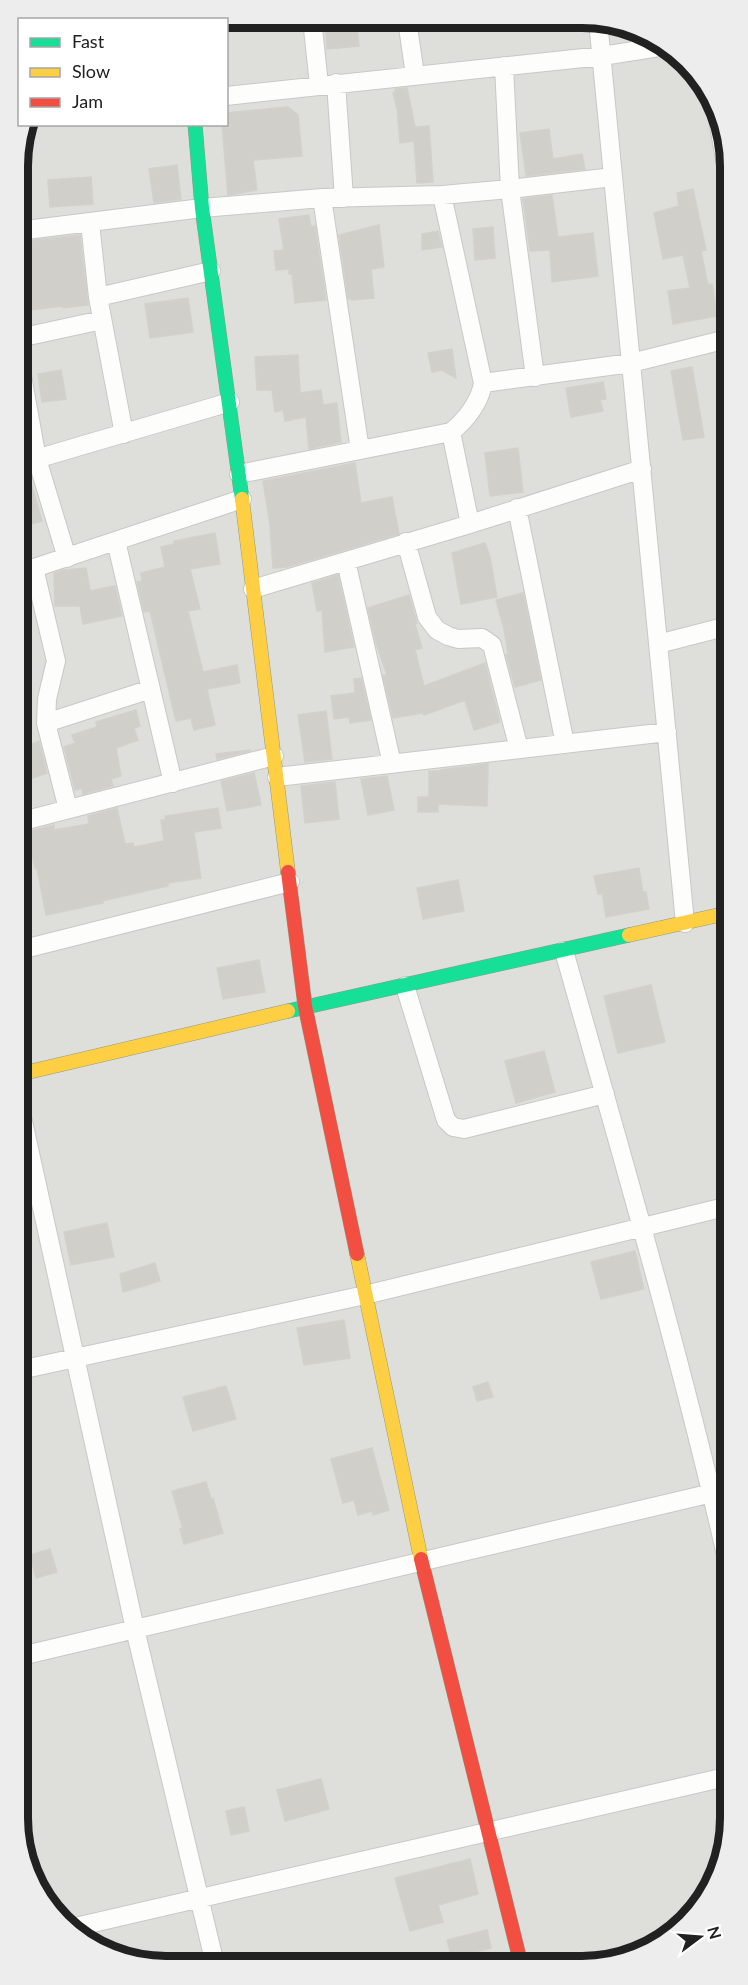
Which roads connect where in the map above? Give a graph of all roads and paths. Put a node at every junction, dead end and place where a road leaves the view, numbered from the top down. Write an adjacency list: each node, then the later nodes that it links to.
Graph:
1 (408, 28): 7 (street)
2 (314, 29): 8 (street)
3 (599, 30): 5 (street)
4 (652, 48): 5 (street)
5 (602, 56): 6 (street); 11 (street)
6 (504, 66): 7 (street); 12 (street)
7 (416, 75): 8 (street)
8 (327, 84): 9 (street); 15 (street)
9 (228, 96)
10 (195, 126): 16 (street)
11 (613, 177): 12 (street); 24 (street)
12 (510, 189): 13 (street); 25 (street)
13 (442, 195): 15 (street); 26 (street)
14 (322, 198): 15 (street); 16 (street); 31 (street)
15 (344, 198)
16 (202, 208): 17 (street); 19 (street)
17 (90, 223): 18 (street); 20 (street)
18 (29, 230)
19 (211, 271): 20 (street); 27 (street)
20 (98, 297): 21 (street)
21 (102, 320): 22 (street); 30 (street)
22 (29, 336)
23 (720, 341): 24 (street)
24 (631, 363): 25 (street); 34 (street)
25 (535, 377): 26 (street)
26 (483, 383): 29 (street)
27 (230, 402): 30 (street); 35 (street)
28 (29, 414): 32 (street)
29 (451, 432): 31 (street); 38 (street)
30 (124, 434): 32 (street)
31 (360, 450): 35 (street)
32 (37, 459): 33 (street); 41 (street)
33 (29, 461)
34 (642, 469): 37 (street); 47 (street)
35 (239, 474): 36 (street)
36 (242, 499): 39 (street); 45 (street)
37 (517, 508): 38 (street); 51 (street)
38 (470, 524): 40 (street)
39 (116, 541): 41 (street); 48 (street)
40 (406, 542): 42 (street); 52 (street)
41 (67, 558): 43 (street)
42 (346, 561): 45 (street); 54 (street)
43 (29, 570)
44 (29, 578): 49 (street)
45 (253, 589): 53 (street)
46 (720, 628): 47 (street)
47 (658, 644): 50 (street)
48 (151, 689): 49 (street); 56 (street)
49 (46, 723): 57 (street)
50 (667, 732): 51 (street); 61 (street)
51 (565, 744): 52 (street)
52 (519, 749): 54 (street)
53 (274, 756): 55 (street); 56 (street)
54 (392, 764): 55 (street)
55 (277, 777): 59 (street)
56 (173, 783): 57 (street)
57 (68, 809): 58 (street)
58 (29, 819)
59 (290, 882): 62 (street); 65 (street)
60 (720, 916): 61 (street)
61 (685, 923): 63 (street)
62 (29, 948)
63 (564, 951): 64 (street); 67 (street)
64 (405, 986): 65 (street); 67 (street)
65 (305, 1006): 66 (street); 71 (street)
66 (28, 1072)
67 (605, 1094): 70 (street)
68 (28, 1146): 72 (street)
69 (719, 1208): 70 (street)
70 (643, 1227): 71 (street); 74 (street)
71 (365, 1295): 72 (street); 76 (street)
72 (75, 1358): 73 (street); 77 (street)
73 (28, 1368)
74 (719, 1485)
75 (719, 1491): 76 (street)
76 (421, 1561): 77 (street); 80 (street)
77 (135, 1629): 78 (street); 81 (street)
78 (28, 1654)
79 (719, 1779): 80 (street)
80 (489, 1832): 81 (street); 84 (street)
81 (199, 1899): 82 (street); 83 (street)
82 (80, 1926)
83 (213, 1956)
84 (519, 1956)

